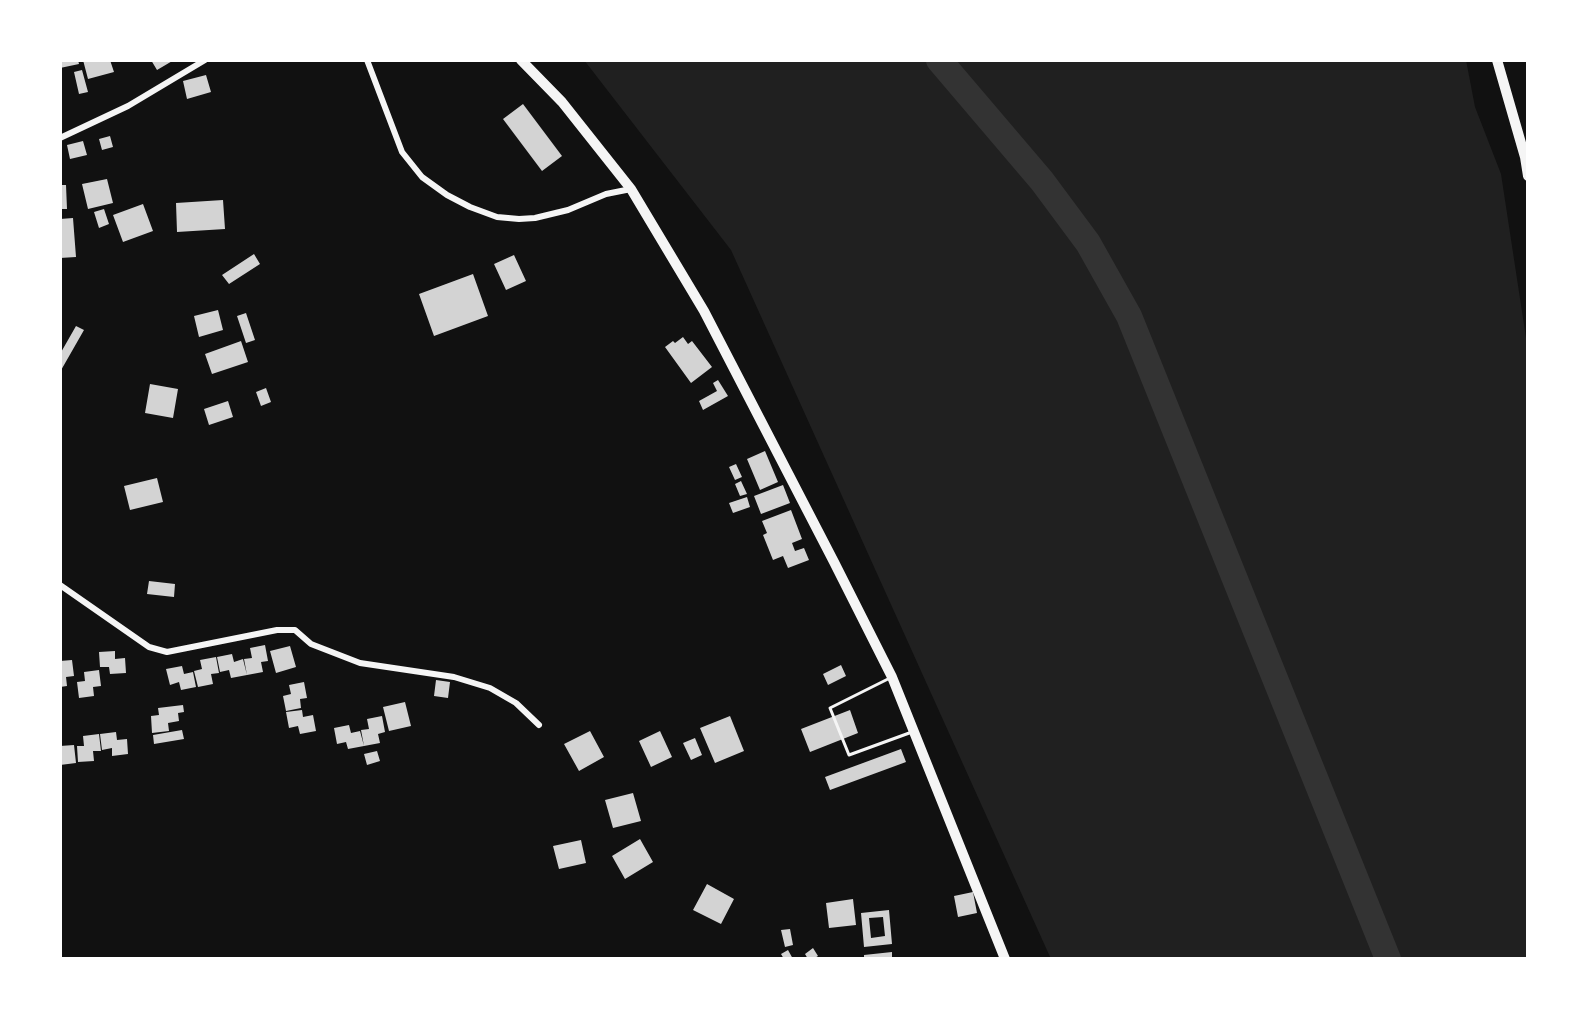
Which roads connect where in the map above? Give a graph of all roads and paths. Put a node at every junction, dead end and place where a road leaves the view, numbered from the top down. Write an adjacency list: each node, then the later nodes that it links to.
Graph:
1 (205, 60): 5 (street)
2 (367, 60): 7 (street)
3 (521, 60): 7 (main road)
4 (1497, 60): 6 (main road)
5 (60, 138)
6 (1528, 176)
7 (631, 189): 9 (main road)
8 (60, 585): 10 (street)
9 (892, 677): 11 (main road); 11 (lane)
10 (539, 725)
11 (914, 731): 12 (main road)
12 (1005, 959)

